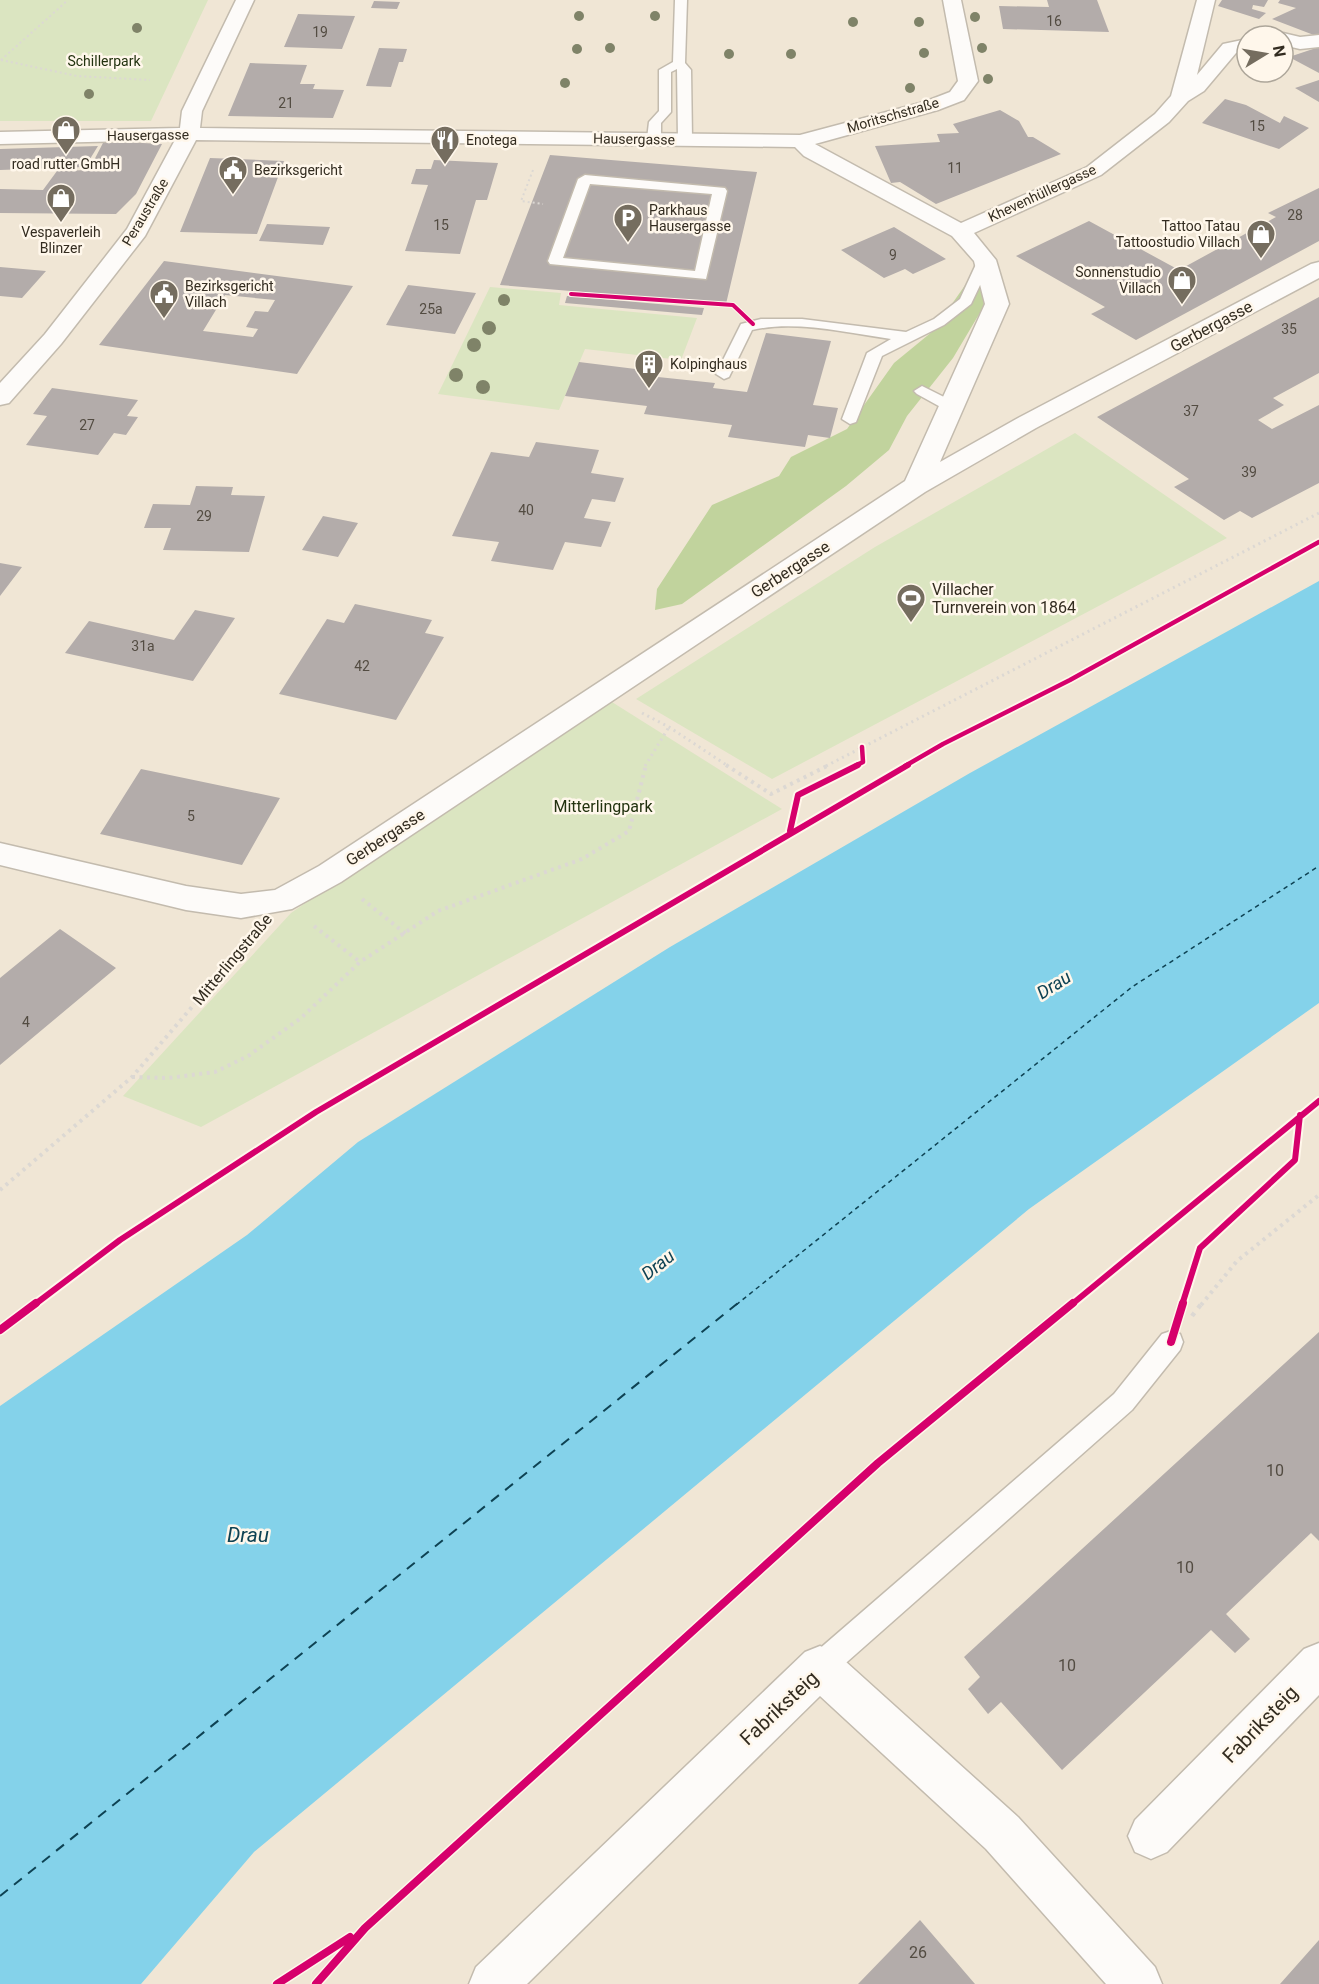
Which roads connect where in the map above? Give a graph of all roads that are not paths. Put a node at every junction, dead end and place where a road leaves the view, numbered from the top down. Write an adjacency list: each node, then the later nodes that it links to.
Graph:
1 (245, 0): 10 (street, Peraustraße)
2 (681, 0): 8 (lane)
3 (952, 0): 14 (street, Moritschstraße)
4 (1206, 0): 9 (street, Khevenhüllergasse)
5 (1319, 40): 6 (street)
6 (1295, 42)
7 (1235, 47): 9 (street)
8 (679, 64): 12 (lane); 13 (lane)
9 (1181, 97): 16 (street, Khevenhüllergasse)
10 (189, 134): 11 (street, Hausergasse); 12 (street, Hausergasse); 22 (street, Peraustraße)
11 (0, 138)
12 (654, 139): 13 (street, Hausergasse)
13 (685, 139): 14 (street, Hausergasse)
14 (801, 141): 16 (street)
15 (573, 208): 15 (lane)
16 (960, 231): 17 (street)
17 (985, 260): 19 (lane); 23 (street)
18 (1319, 269): 25 (street, Gerbergasse)
19 (907, 337): 20 (lane); 24 (lane)
20 (724, 374)
21 (922, 391): 23 (lane)
22 (0, 398)
23 (952, 407): 25 (street)
24 (850, 419)
25 (916, 486): 27 (street, Gerbergasse)
26 (0, 855): 27 (street, Mitterlingstraße)
27 (282, 901)
28 (1171, 1342): 30 (lane)
29 (1319, 1664): 31 (street, Fabriksteig)
30 (820, 1667): 32 (street, Fabriksteig); 33 (street, Fabriksteig)
31 (1151, 1836)
32 (493, 1984)
33 (1138, 1984)

